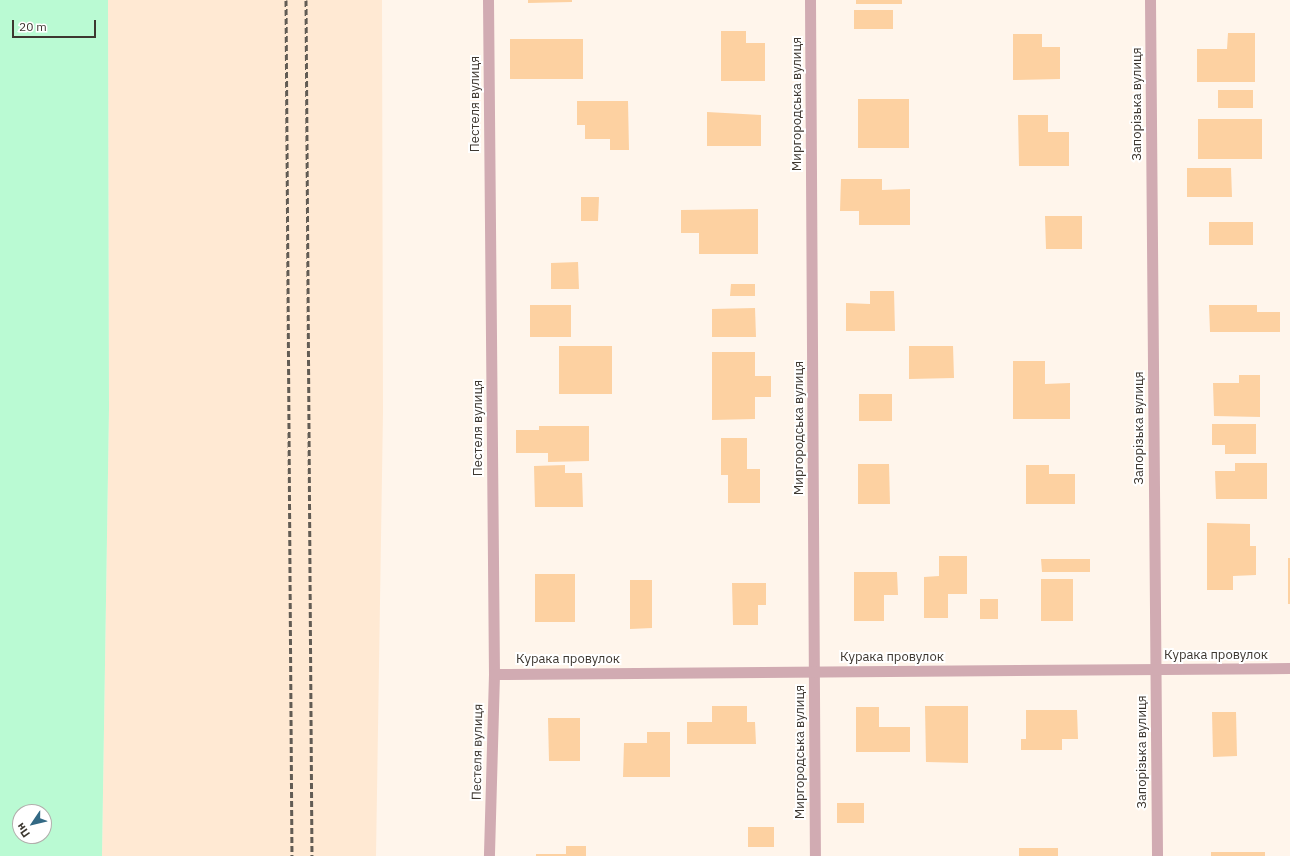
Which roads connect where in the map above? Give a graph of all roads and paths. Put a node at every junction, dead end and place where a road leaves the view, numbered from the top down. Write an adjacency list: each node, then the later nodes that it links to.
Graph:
1 (488, 0): 7 (street, Пестеля вулиця)
2 (810, 0): 6 (street, Миргородська вулиця)
3 (1150, 0): 5 (street, Запорізька вулиця)
4 (1290, 668): 5 (street, Курака провулок)
5 (1155, 669): 6 (street, Курака провулок); 10 (street, Запорізька вулиця)
6 (814, 671): 7 (street, Курака провулок); 9 (street, Миргородська вулиця)
7 (494, 674): 8 (street, Пестеля вулиця)
8 (489, 856)
9 (815, 856)
10 (1157, 856)

